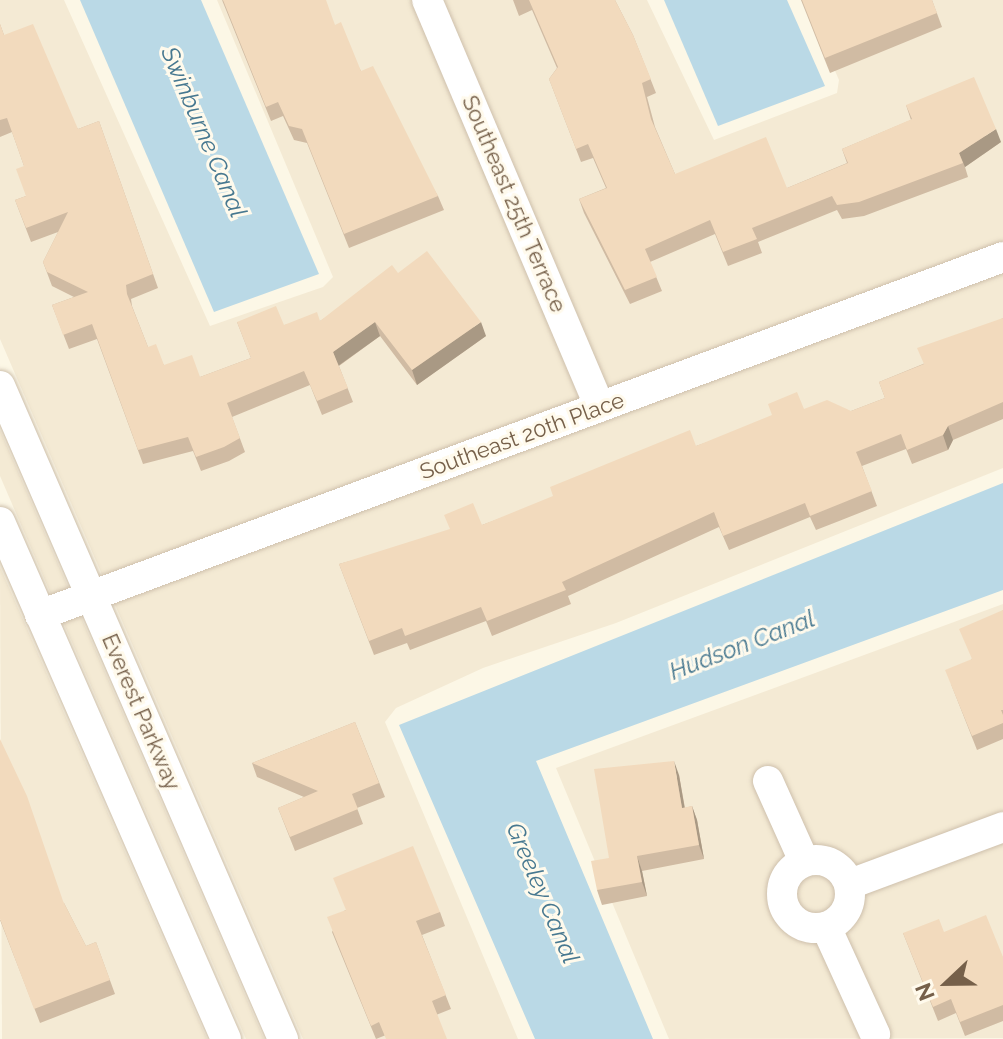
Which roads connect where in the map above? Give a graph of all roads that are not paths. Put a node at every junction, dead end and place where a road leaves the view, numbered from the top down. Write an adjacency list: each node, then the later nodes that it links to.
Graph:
1 (427, 0): 4 (street, Southeast 25th Terrace)
2 (1003, 257): 4 (street, Southeast 20th Place)
3 (0, 386): 6 (street, Everest Parkway)
4 (600, 407): 6 (street, Southeast 20th Place)
5 (0, 522): 7 (street)
6 (90, 596): 7 (street, Southeast 20th Place); 15 (street, Everest Parkway)
7 (40, 615): 14 (street)
8 (768, 781): 10 (street)
9 (1003, 827): 11 (street)
10 (804, 861): 11 (street); 12 (street)
11 (850, 884): 12 (street)
12 (826, 927): 13 (street)
13 (875, 1034)
14 (226, 1039)
15 (283, 1039)

